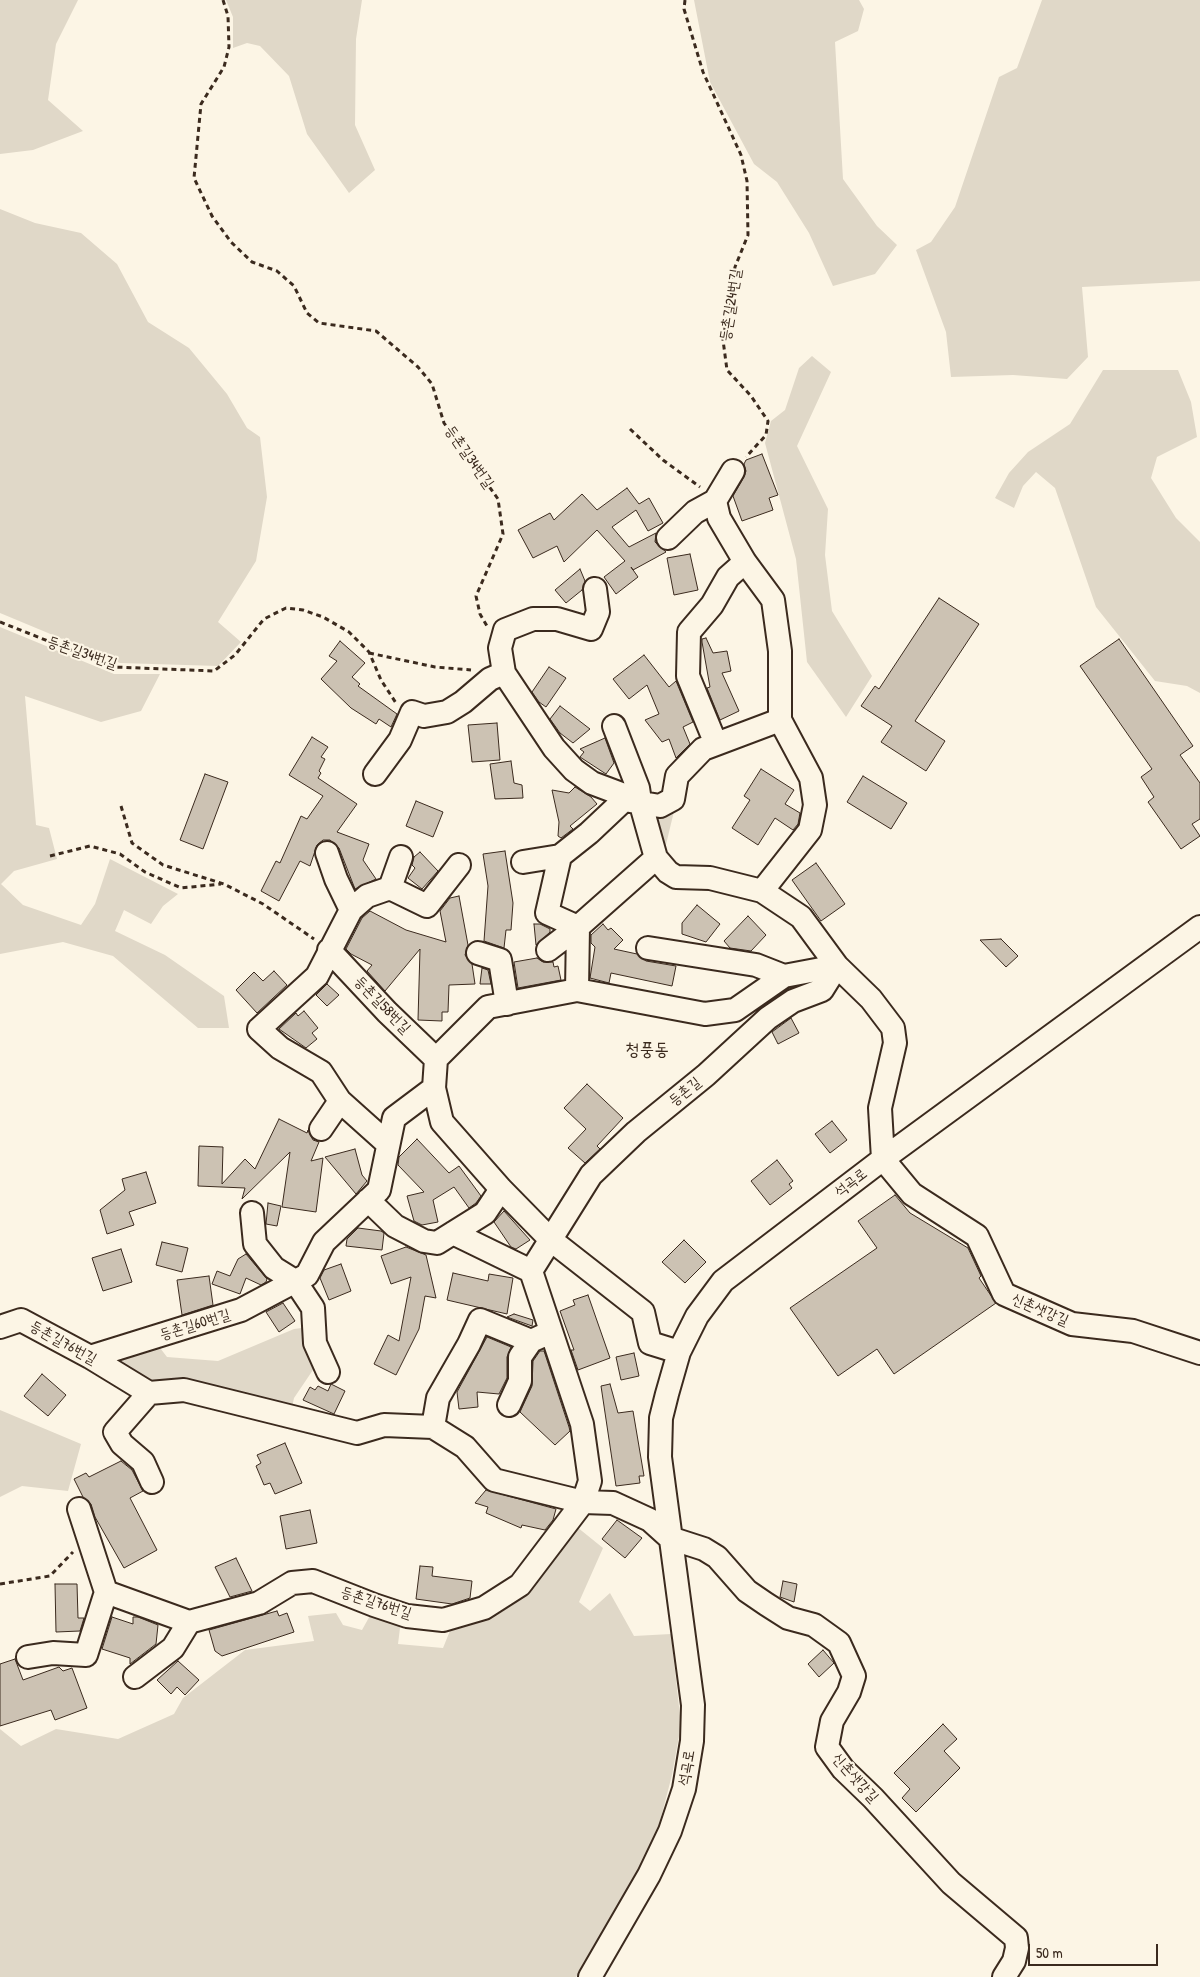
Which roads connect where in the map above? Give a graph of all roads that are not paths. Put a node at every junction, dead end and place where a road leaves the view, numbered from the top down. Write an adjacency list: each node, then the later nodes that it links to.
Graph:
1 (733, 471): 2 (street)
2 (715, 501): 3 (street); 4 (street)
3 (668, 538)
4 (745, 562): 7 (street); 9 (street)
5 (595, 589): 6 (street)
6 (504, 673): 10 (street); 11 (street)
7 (780, 720): 9 (street); 19 (street)
8 (614, 726): 11 (street)
9 (716, 744): 11 (street)
10 (375, 774)
11 (640, 801): 13 (street); 15 (street)
12 (327, 853): 20 (street)
13 (560, 856): 16 (street); 21 (street)
14 (401, 857): 18 (street)
15 (656, 858): 19 (street); 21 (street)
16 (522, 862)
17 (459, 865): 18 (street)
18 (390, 888): 20 (street)
19 (762, 891): 27 (street)
20 (351, 910): 24 (street)
21 (578, 927): 25 (street); 29 (street)
22 (1200, 927): 36 (street, 석곡로)
23 (648, 948): 28 (street)
24 (329, 950): 31 (street, 등촌길58번길); 33 (street)
25 (548, 950)
26 (478, 953): 30 (street)
27 (837, 966): 28 (street); 36 (street); 41 (street, 등촌길)
28 (784, 976): 29 (street)
29 (577, 990): 30 (street)
30 (507, 1004): 31 (street)
31 (436, 1059): 32 (street)
32 (434, 1088): 35 (street, 등촌길60번길); 37 (street)
33 (340, 1102): 34 (street); 35 (street)
34 (321, 1129)
35 (388, 1144): 38 (street, 등촌길60번길)
36 (883, 1159): 46 (street, 석곡로); 47 (street, 신촌샛강길)
37 (500, 1189): 40 (street); 41 (street)
38 (368, 1200): 40 (street); 43 (street, 등촌길60번길)
39 (252, 1213): 43 (street)
40 (453, 1233): 42 (street)
41 (551, 1240): 42 (street); 46 (street)
42 (530, 1271): 45 (street, 등촌길76번길)
43 (295, 1281): 48 (street, 등촌길60번길); 49 (street)
44 (0, 1327): 48 (street, 등촌길76번길)
45 (541, 1337): 51 (street); 52 (street); 54 (street, 등촌길76번길)
46 (679, 1352): 56 (street, 석곡로)
47 (1200, 1353)
48 (90, 1357): 50 (street, 등촌길76번길)
49 (328, 1372)
50 (149, 1393): 52 (street); 53 (street)
51 (508, 1405)
52 (433, 1427): 54 (street)
53 (152, 1482)
54 (583, 1502): 56 (street); 58 (street, 등촌길76번길)
55 (79, 1509): 57 (street)
56 (670, 1538): 61 (street, 석곡로); 62 (street, 신촌샛강길)
57 (106, 1592): 58 (street); 59 (street)
58 (189, 1622): 60 (street)
59 (28, 1656)
60 (135, 1677)
61 (590, 1977)
62 (1004, 1977)

